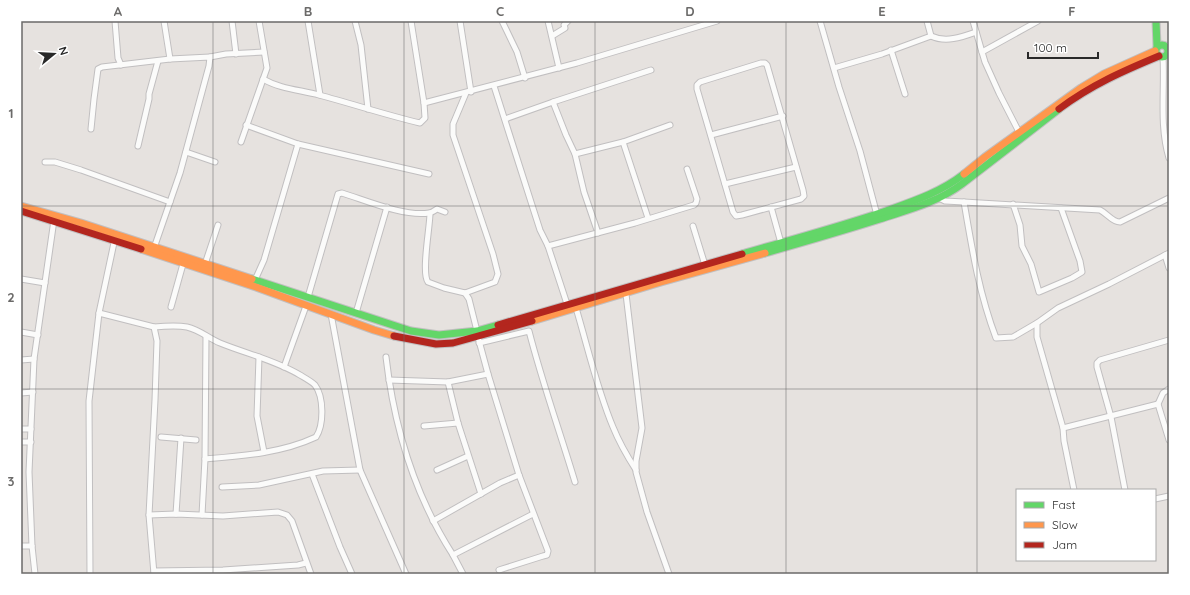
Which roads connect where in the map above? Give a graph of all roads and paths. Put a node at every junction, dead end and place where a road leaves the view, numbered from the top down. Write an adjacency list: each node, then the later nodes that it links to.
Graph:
1 (115, 21): 29 (street)
2 (164, 21): 27 (street)
3 (232, 21): 25 (street)
4 (259, 21): 23 (street)
5 (308, 21): 38 (street)
6 (355, 21): 41 (street)
7 (411, 21): 40 (street)
8 (460, 21): 36 (street)
9 (502, 21): 33 (street)
10 (548, 21): 19 (street)
11 (568, 21): 19 (street)
12 (717, 21): 30 (street)
13 (820, 21): 31 (street)
14 (927, 21): 20 (street)
15 (973, 21): 18 (street)
16 (1038, 21): 24 (street)
17 (1156, 25): 22 (street)
18 (976, 32): 20 (street); 24 (street)
19 (552, 36): 30 (street)
20 (931, 36): 21 (street)
21 (891, 50): 31 (street); 37 (street)
22 (1163, 50): 47 (street); 55 (street); 62 (street)
23 (264, 52): 25 (street); 34 (street)
24 (982, 52): 47 (street)
25 (236, 54): 26 (street)
26 (210, 57): 27 (street); 53 (street)
27 (170, 59): 28 (street)
28 (158, 61): 29 (street); 52 (street)
29 (121, 65): 46 (street)
30 (559, 68): 33 (street)
31 (834, 68): 74 (street)
32 (651, 70): 39 (street)
33 (525, 78): 35 (street)
34 (263, 80): 38 (street); 44 (street)
35 (494, 86): 36 (street); 43 (street)
36 (469, 92): 40 (street); 92 (street)
37 (905, 94)
38 (320, 95): 41 (street)
39 (553, 102): 43 (street); 54 (street)
40 (424, 103): 41 (street)
41 (368, 109)
42 (782, 116): 48 (street); 48 (street); 58 (street)
43 (505, 119): 82 (street)
44 (246, 125): 49 (street); 51 (street)
45 (670, 125): 50 (street)
46 (91, 129)
47 (1019, 132): 74 (street)
48 (711, 135): 61 (street)
49 (241, 142)
50 (623, 142): 54 (street); 75 (street)
51 (298, 144): 60 (street); 90 (street)
52 (138, 146)
53 (186, 152): 57 (street); 64 (street)
54 (575, 154): 79 (street)
55 (1169, 158)
56 (45, 162): 64 (street)
57 (215, 162)
58 (796, 167): 61 (street); 69 (street)
59 (687, 169): 75 (street)
60 (429, 174)
61 (725, 184): 69 (street)
62 (939, 198): 65 (street); 93 (street)
63 (1169, 198): 70 (street)
64 (170, 202): 83 (street)
65 (964, 202): 66 (street); 102 (street)
66 (1013, 204): 70 (street); 70 (street)
67 (21, 206): 80 (street)
68 (387, 207): 73 (street); 94 (street); 100 (street)
69 (771, 207): 81 (street)
70 (1061, 208)
71 (21, 211): 76 (street)
72 (446, 212): 73 (street)
73 (430, 213): 92 (street)
74 (877, 215): 81 (street)
75 (648, 218): 79 (street)
76 (54, 220): 80 (street); 91 (street)
77 (218, 225): 86 (street)
78 (693, 226): 87 (street)
79 (598, 233): 82 (street)
80 (115, 238): 83 (street); 85 (street); 99 (street)
81 (781, 244): 87 (street)
82 (548, 246): 97 (street)
83 (154, 248): 86 (street)
84 (1167, 254): 88 (street); 102 (street)
85 (183, 264): 95 (street); 96 (street)
86 (205, 264): 90 (street)
87 (705, 265): 97 (street)
88 (1169, 268)
89 (21, 279): 91 (street)
90 (255, 280): 94 (street)
91 (45, 282): 105 (street)
92 (465, 293): 107 (street)
93 (626, 294): 98 (street); 138 (street)
94 (308, 297): 100 (street)
95 (306, 306): 101 (street); 113 (street)
96 (171, 307)
97 (568, 308): 98 (street); 107 (street)
98 (576, 308): 138 (street)
99 (99, 313): 103 (street); 160 (street)
100 (356, 313): 107 (street)
101 (331, 314): 107 (street); 136 (street)
102 (1037, 323): 124 (street)
103 (154, 327): 106 (street); 150 (street)
104 (21, 332): 105 (street)
105 (38, 335): 111 (street)
106 (206, 336): 109 (street); 135 (street)
107 (478, 337): 114 (street); 141 (street)
108 (1169, 340): 121 (street)
109 (259, 357): 113 (street); 133 (street)
110 (386, 357): 115 (street)
111 (34, 359): 112 (street); 118 (street)
112 (21, 360)
113 (284, 367): 133 (street)
114 (488, 374): 116 (street); 140 (street)
115 (389, 380): 116 (street); 152 (street)
116 (448, 382): 122 (street)
117 (1169, 390): 120 (street)
118 (32, 392): 119 (street); 126 (street)
119 (21, 393)
120 (1158, 404): 121 (street); 130 (street)
121 (1111, 417): 124 (street); 144 (street)
122 (458, 424): 123 (street); 134 (street)
123 (424, 426)
124 (1063, 428): 143 (street)
125 (21, 429): 126 (street)
126 (31, 429): 132 (street)
127 (161, 437): 128 (street)
128 (181, 438): 129 (street); 148 (street)
129 (196, 440)
130 (1169, 440)
131 (21, 442): 132 (street)
132 (31, 442): 154 (street)
133 (264, 452): 135 (street)
134 (468, 456): 137 (street); 145 (street)
135 (205, 459): 151 (street)
136 (360, 470): 139 (street); 163 (street)
137 (437, 470)
138 (636, 472): 165 (street)
139 (312, 474): 142 (street); 162 (street)
140 (519, 476): 145 (street); 149 (street)
141 (576, 482)
142 (222, 487)
143 (1074, 489)
144 (1125, 489)
145 (481, 494): 152 (street)
146 (1169, 496): 147 (street)
147 (1156, 499)
148 (176, 514): 150 (street); 151 (street)
149 (533, 514): 155 (street); 157 (street)
150 (149, 515): 158 (street)
151 (202, 515): 156 (street)
152 (433, 521): 155 (street)
153 (21, 546): 154 (street)
154 (32, 546): 159 (street)
155 (453, 555): 164 (street)
156 (306, 563): 158 (street); 161 (street)
157 (499, 570)
158 (154, 573)
159 (35, 574)
160 (90, 574)
161 (311, 574)
162 (352, 574)
163 (406, 574)
164 (463, 574)
165 (669, 574)

